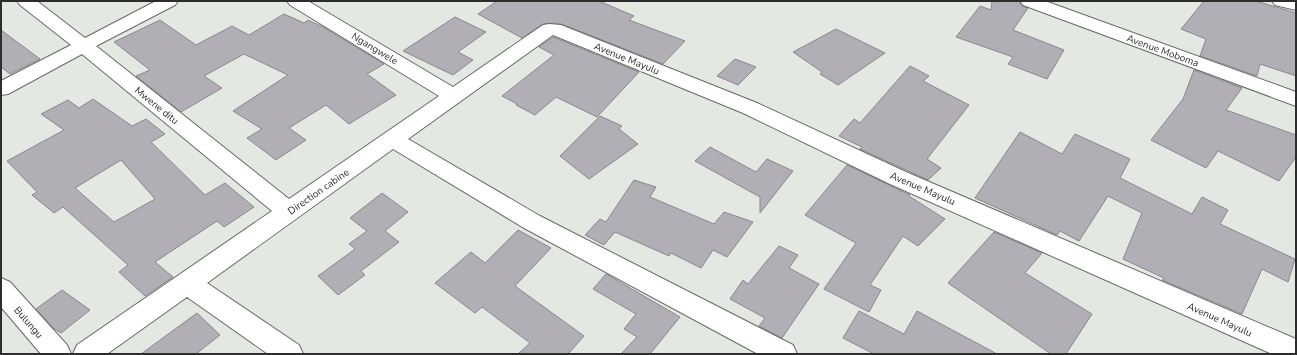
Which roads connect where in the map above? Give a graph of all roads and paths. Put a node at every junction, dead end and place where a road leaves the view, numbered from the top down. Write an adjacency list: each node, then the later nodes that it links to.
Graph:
1 (26, 1): 8 (street, Mwene ditu)
2 (169, 1): 8 (street)
3 (296, 1): 10 (street, Ngangwele)
4 (1029, 1): 11 (street, Avenue Moboma)
5 (1281, 1): 6 (street)
6 (1296, 5)
7 (549, 29): 10 (street, Direction cabine); 16 (street, Avenue Mayulu)
8 (83, 45): 9 (street); 13 (street, Mwene ditu)
9 (1, 90)
10 (454, 96): 12 (street, Direction cabine)
11 (1296, 99)
12 (392, 139): 13 (street, Direction cabine); 20 (street)
13 (288, 211): 14 (street, Direction cabine)
14 (187, 283): 18 (street, Direction cabine); 19 (street)
15 (1, 289): 17 (street, Bulungu)
16 (1296, 352)
17 (58, 354)
18 (86, 354)
19 (290, 354)
20 (784, 354)

